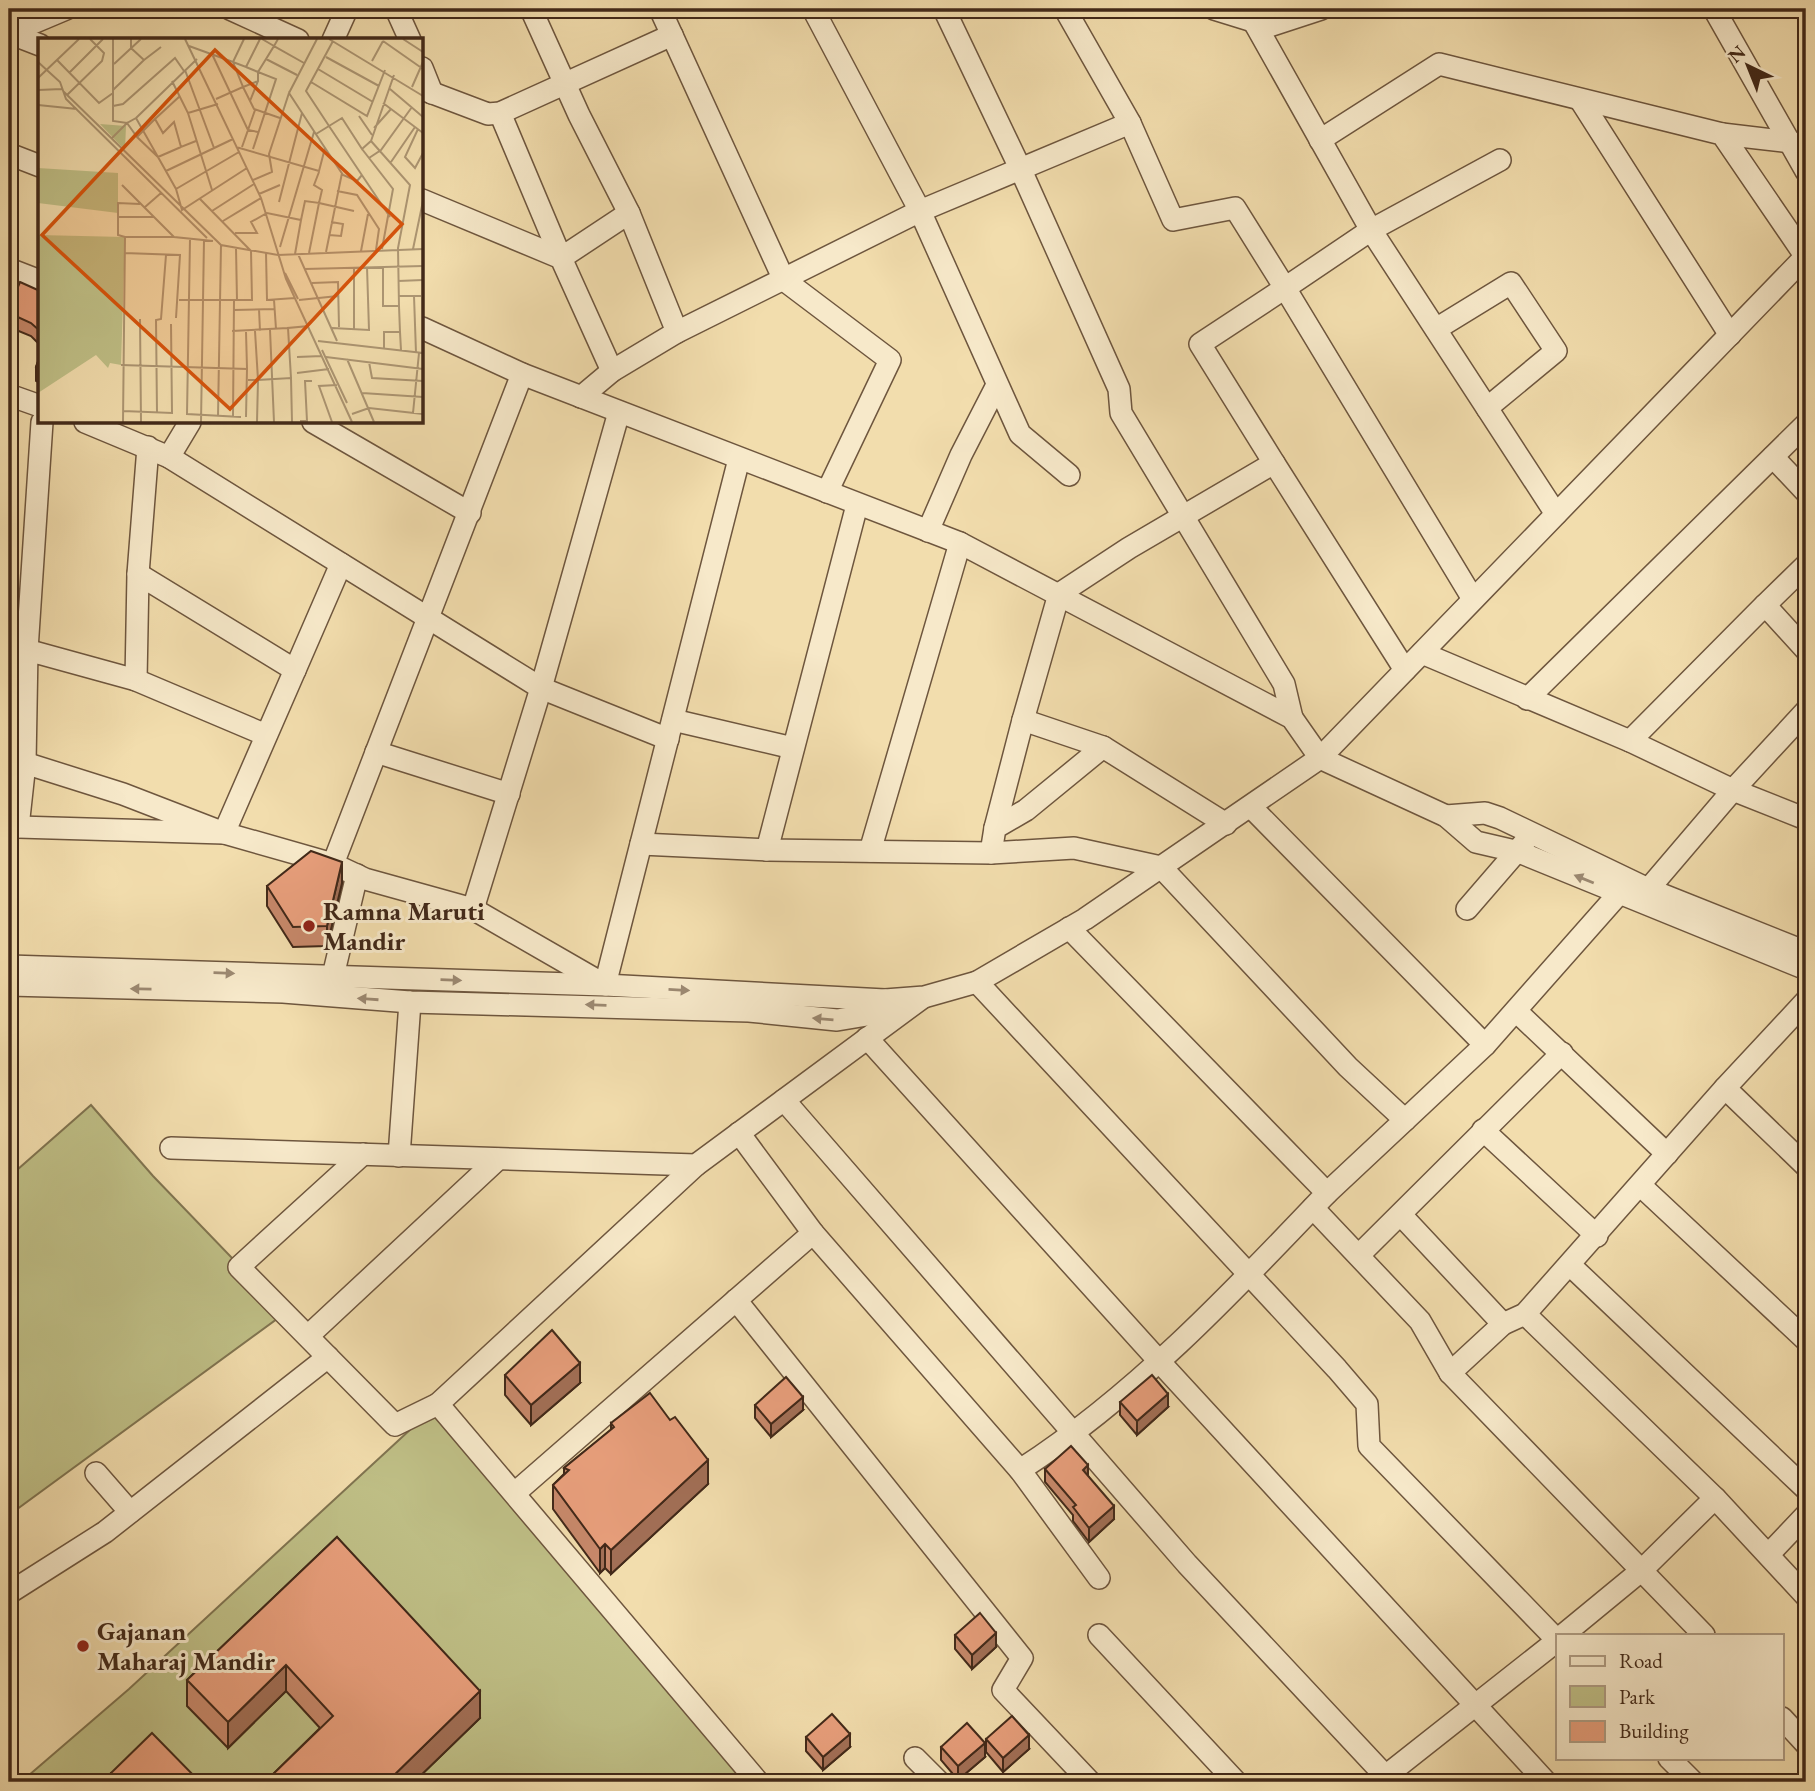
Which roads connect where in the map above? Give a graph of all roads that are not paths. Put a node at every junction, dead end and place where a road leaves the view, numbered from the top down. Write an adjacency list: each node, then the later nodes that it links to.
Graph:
1 (66, 9): 15 (street)
2 (230, 9): 17 (street)
3 (347, 9): 18 (street)
4 (396, 9): 19 (street)
5 (531, 9): 21 (street)
6 (660, 9): 16 (street)
7 (813, 9): 35 (street)
8 (944, 9): 32 (street)
9 (1065, 9): 25 (street)
10 (1213, 9): 14 (street)
11 (1321, 9): 14 (street)
12 (1695, 9): 13 (street)
13 (1716, 12): 28 (street)
14 (1254, 22): 27 (street)
15 (9, 33): 20 (street)
16 (673, 35): 21 (street); 42 (street)
17 (294, 38)
18 (334, 38)
19 (409, 38)
20 (38, 44)
21 (565, 86): 24 (street); 36 (street)
22 (427, 91): 24 (street)
23 (1581, 101): 26 (street); 27 (street); 47 (street)
24 (500, 113): 39 (street)
25 (1130, 123): 32 (street); 43 (street)
26 (1722, 134): 28 (street); 38 (street)
27 (1321, 140): 37 (street)
28 (1791, 142): 33 (street)
29 (9, 154): 31 (street)
30 (1500, 160): 37 (street)
31 (38, 165)
32 (1020, 168): 35 (street); 72 (street)
33 (1806, 171)
34 (424, 201): 39 (street)
35 (920, 211): 42 (street); 50 (street)
36 (629, 213): 39 (street); 46 (street)
37 (1371, 230): 43 (street); 45 (street)
38 (1806, 257): 47 (street)
39 (561, 258): 48 (street)
40 (9, 269): 41 (street)
41 (38, 280)
42 (785, 280): 46 (street); 67 (street)
43 (1285, 288): 65 (street); 79 (street)
44 (424, 329): 49 (street)
45 (1436, 329): 54 (street); 54 (street)
46 (677, 332): 48 (street)
47 (1730, 335): 71 (street)
48 (612, 371): 52 (street)
49 (522, 374): 52 (street); 70 (street)
50 (997, 385): 66 (street); 73 (street)
51 (9, 395): 53 (street)
52 (581, 397): 55 (street)
53 (38, 405)
54 (1487, 408): 71 (street)
55 (619, 412): 64 (street); 88 (street)
56 (42, 424): 82 (street)
57 (90, 424): 61 (street)
58 (189, 424): 62 (street)
59 (316, 424): 70 (street)
60 (1806, 424): 63 (street)
61 (148, 447): 62 (street); 77 (street)
62 (169, 457): 75 (street)
63 (1773, 457): 68 (street); 89 (street)
64 (739, 459): 67 (street); 93 (street)
65 (1274, 463): 72 (street); 86 (street)
66 (1069, 475)
67 (827, 492): 69 (street)
68 (1806, 492)
69 (857, 505): 73 (street); 97 (street)
70 (470, 513): 81 (street)
71 (1556, 514): 79 (street)
72 (1183, 517): 78 (street); 91 (street)
73 (928, 530): 74 (street)
74 (960, 543): 78 (street); 113 (street)
75 (341, 564): 81 (street); 85 (street)
76 (1806, 565): 80 (street)
77 (138, 574): 85 (street); 87 (street)
78 (1059, 594): 91 (street); 92 (street)
79 (1473, 599): 84 (street)
80 (1765, 605): 83 (street); 95 (street)
81 (429, 617): 88 (street); 98 (street)
82 (27, 650): 87 (street); 100 (street)
83 (1806, 650)
84 (1422, 653): 86 (street); 89 (street)
85 (295, 670): 94 (street)
86 (1405, 670): 99 (street)
87 (136, 680): 94 (street)
88 (541, 688): 93 (street); 102 (street)
89 (1527, 699): 95 (street)
90 (1806, 711): 101 (street)
91 (1292, 718): 99 (street)
92 (1023, 719): 96 (street); 108 (street)
93 (670, 729): 97 (street); 111 (street)
94 (266, 735): 110 (street)
95 (1630, 741): 101 (street)
96 (1103, 747): 106 (street); 108 (street)
97 (793, 748): 112 (street)
98 (376, 752): 102 (street); 116 (street)
99 (1320, 758): 103 (street); 104 (street)
100 (17, 760): 107 (street); 110 (street)
101 (1733, 790): 105 (street); 119 (street)
102 (509, 794): 120 (street)
103 (1251, 807): 106 (street); 136 (street)
104 (1446, 816): 109 (street); 114 (street)
105 (1806, 819)
106 (1226, 824): 117 (street)
107 (13, 826): 110 (street)
108 (995, 828): 115 (street)
109 (1530, 832): 114 (street); 119 (street)
110 (224, 833): 116 (street)
111 (641, 844): 112 (street); 129 (street)
112 (766, 850): 113 (street)
113 (870, 851): 115 (street)
114 (1518, 852): 119 (street, one-way to 114); 121 (street)
115 (991, 853): 117 (street)
116 (333, 864): 118 (street)
117 (1161, 867): 122 (street); 140 (street)
118 (357, 875): 120 (street); 126 (street)
119 (1634, 891): 123 (street); 125 (street); 134 (street)
120 (473, 909): 129 (street)
121 (1467, 909)
122 (1069, 928): 127 (street); 151 (street)
123 (1806, 952)
124 (9, 966): 126 (street, one-way to 126)
125 (1806, 969)
126 (332, 976): 129 (street, one-way to 129)
127 (977, 982): 130 (street); 157 (street)
128 (9, 985): 133 (street, one-way to 128)
129 (606, 985): 131 (street, one-way to 131)
130 (924, 997): 131 (street); 135 (street)
131 (885, 1000): 133 (street, one-way to 133)
132 (1806, 1001): 138 (street)
133 (410, 1002): 146 (street)
134 (1516, 1011): 136 (street); 137 (street)
135 (867, 1038): 139 (street); 164 (street)
136 (1485, 1045): 140 (street)
137 (1562, 1053): 141 (street); 145 (street)
138 (1725, 1088): 145 (street); 149 (street)
139 (784, 1100): 142 (street); 167 (street)
140 (1405, 1120): 151 (street)
141 (1483, 1130): 152 (street); 154 (street)
142 (739, 1133): 148 (street); 153 (street)
143 (171, 1148): 144 (street)
144 (363, 1154): 146 (street); 161 (street)
145 (1667, 1154): 150 (street)
146 (399, 1156): 147 (street)
147 (498, 1159): 148 (street); 161 (street)
148 (696, 1165): 166 (street)
149 (1806, 1166)
150 (1640, 1185): 154 (street); 162 (street)
151 (1320, 1201): 155 (street); 157 (street)
152 (1401, 1214): 155 (street); 160 (street)
153 (813, 1233): 158 (street); 168 (street)
154 (1597, 1236): 156 (street)
155 (1359, 1255): 165 (street)
156 (1571, 1266): 159 (street); 170 (street)
157 (1249, 1274): 164 (street); 183 (street)
158 (736, 1300): 171 (street); 193 (street)
159 (1525, 1314): 160 (street); 172 (street)
160 (1503, 1324): 165 (street)
161 (308, 1336): 163 (street)
162 (1806, 1340)
163 (328, 1357): 166 (street); 173 (street)
164 (1158, 1361): 167 (street); 185 (street)
165 (1450, 1373): 176 (street)
166 (438, 1404): 171 (street)
167 (1075, 1435): 168 (street); 190 (street)
168 (1020, 1470): 177 (street)
169 (96, 1473): 173 (street)
170 (1806, 1489)
171 (516, 1492): 191 (street)
172 (1715, 1499): 175 (street); 176 (street)
173 (130, 1512): 178 (street)
174 (1806, 1515): 175 (street)
175 (1769, 1554): 179 (street)
176 (1642, 1570): 180 (street); 181 (street)
177 (1099, 1578)
178 (9, 1593)
179 (1806, 1596)
180 (1564, 1634)
181 (1703, 1634)
182 (1099, 1635): 194 (street)
183 (1556, 1638)
184 (1556, 1642): 185 (street)
185 (1477, 1707): 190 (street); 195 (street)
186 (1784, 1720): 187 (street)
187 (1806, 1744)
188 (915, 1758): 192 (street)
189 (1672, 1760): 196 (street)
190 (1385, 1780)
191 (758, 1782)
192 (939, 1782)
193 (1090, 1782)
194 (1236, 1782)
195 (1546, 1782)
196 (1693, 1782)

